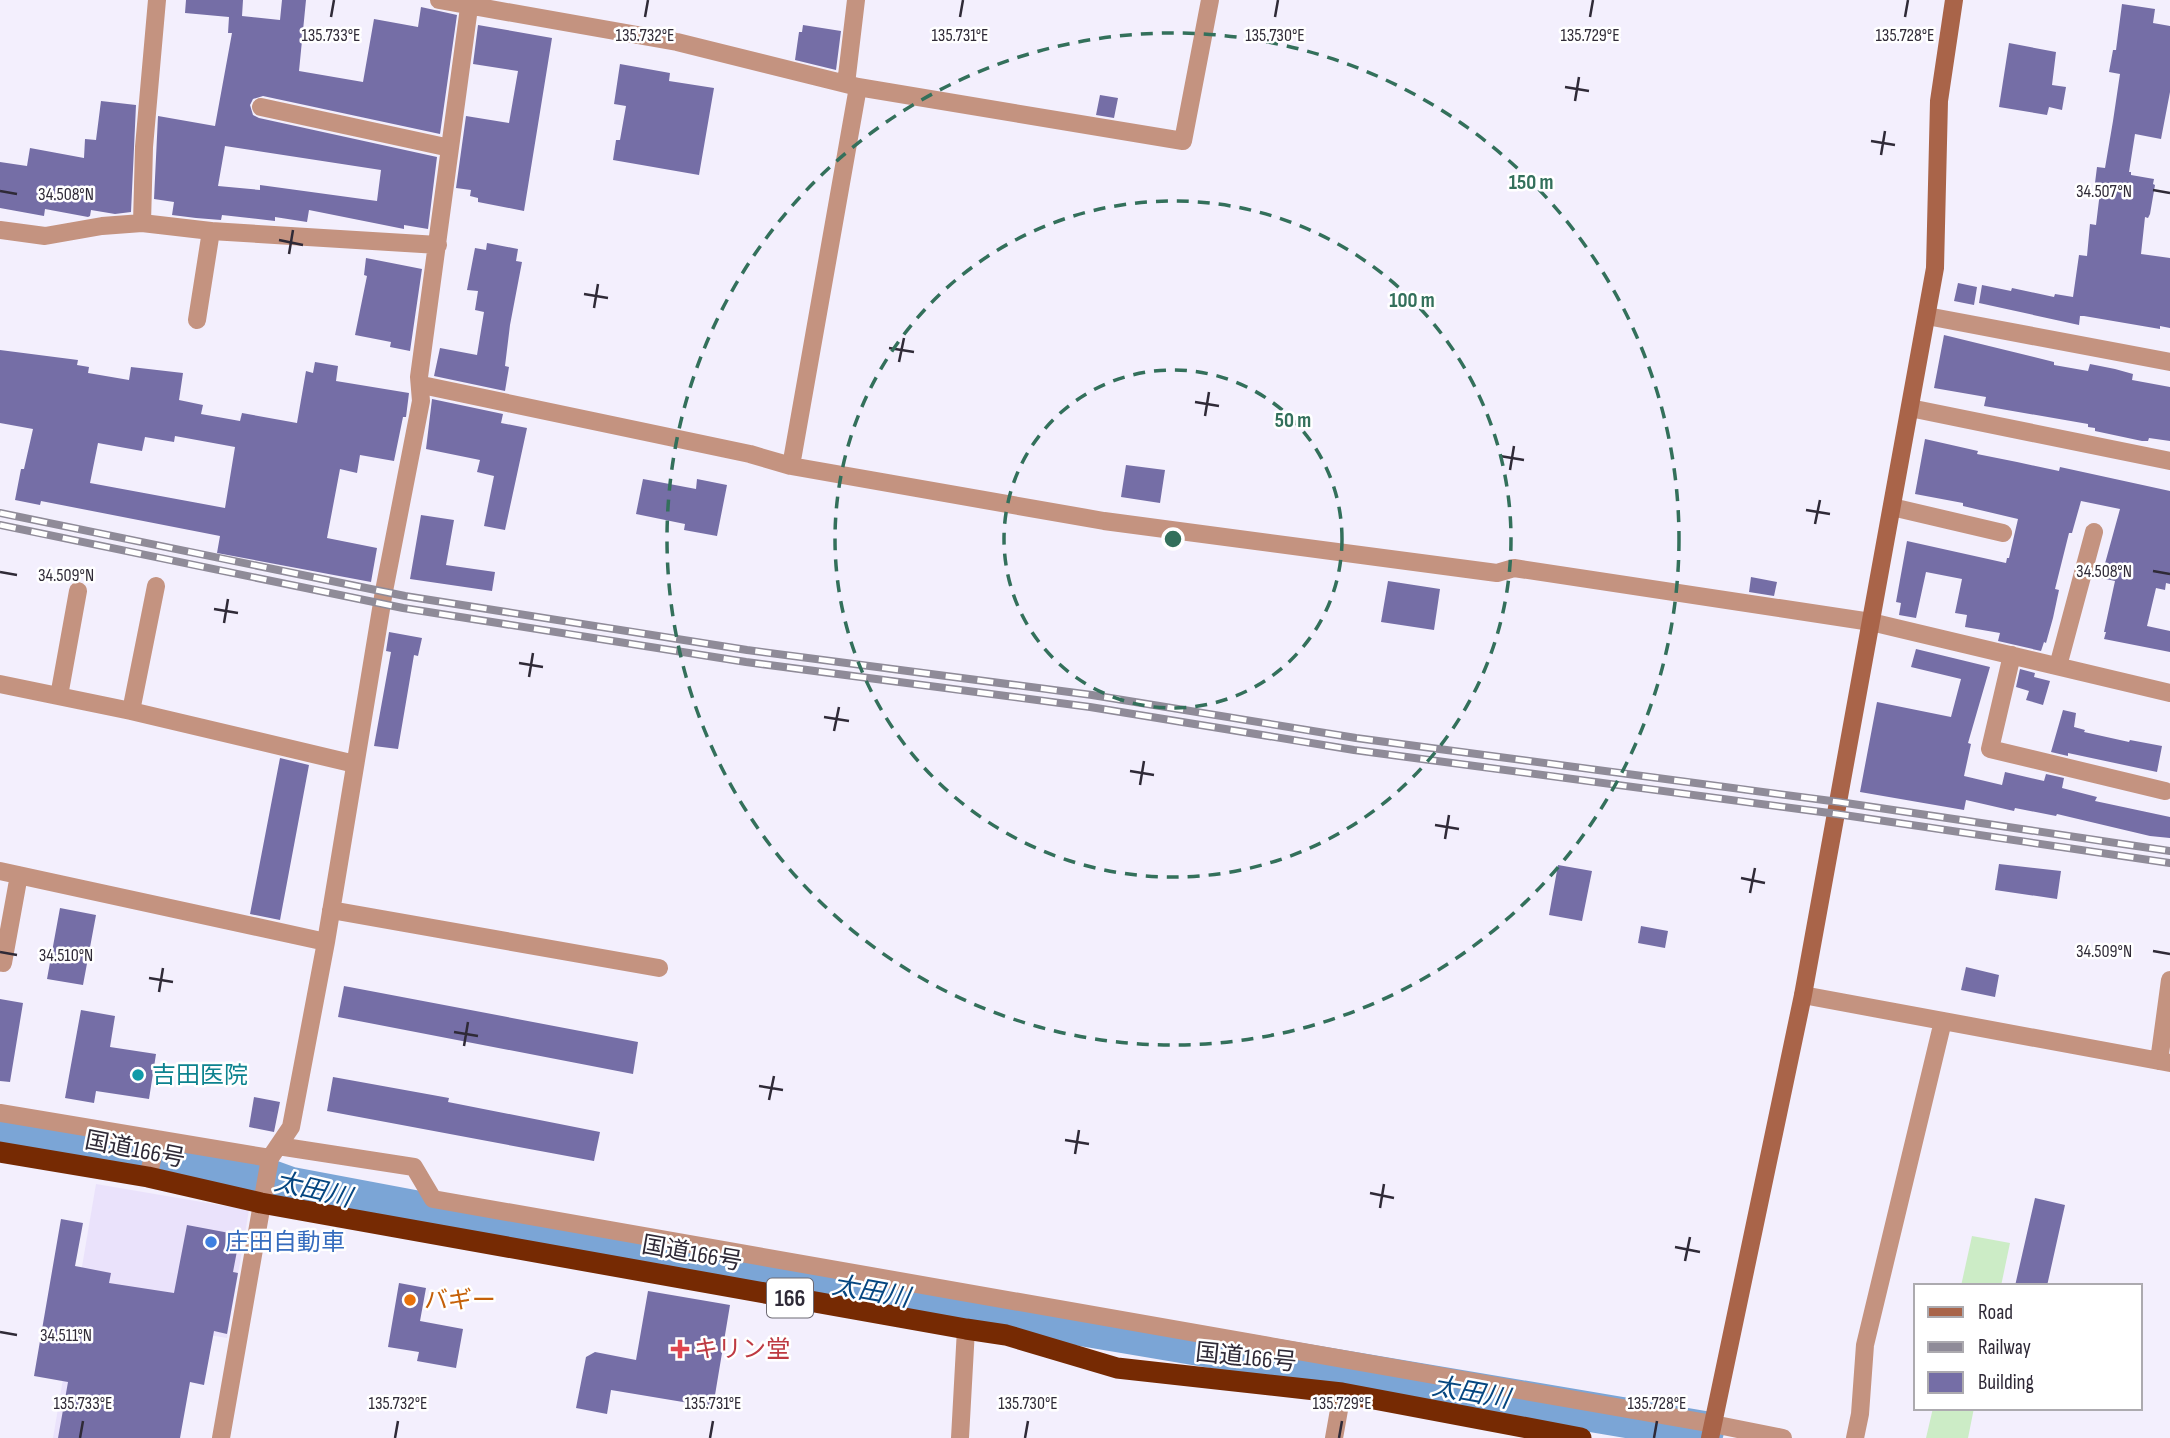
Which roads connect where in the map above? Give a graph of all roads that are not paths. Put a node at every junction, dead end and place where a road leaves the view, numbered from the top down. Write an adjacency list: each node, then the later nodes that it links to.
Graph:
1 (157, 0): 10 (street)
2 (439, 0): 6 (street)
3 (856, 0): 7 (street)
4 (1210, 0): 7 (street)
5 (1954, 0): 14 (street)
6 (470, 3): 7 (street); 9 (street)
7 (852, 86): 20 (street)
8 (261, 107): 9 (street)
9 (450, 148): 13 (street)
10 (142, 223): 11 (street); 12 (street)
11 (0, 230)
12 (211, 231): 13 (street); 15 (street)
13 (438, 245): 17 (street)
14 (1927, 316): 16 (street); 18 (street)
15 (197, 320)
16 (2170, 362)
17 (422, 385): 20 (street); 33 (street)
18 (1910, 408): 19 (street); 21 (street)
19 (2170, 461)
20 (791, 466): 26 (street)
21 (1892, 507): 23 (street); 26 (street)
22 (2094, 532): 28 (street)
23 (2003, 533)
24 (156, 586): 32 (street)
25 (78, 590): 31 (street)
26 (1871, 622): 27 (street); 42 (street)
27 (2012, 655): 28 (street); 34 (street)
28 (2058, 666): 30 (street)
29 (0, 684): 31 (street)
30 (2170, 693)
31 (59, 696): 32 (street)
32 (131, 711): 33 (street)
33 (355, 764): 37 (street)
34 (2165, 791)
35 (0, 871): 36 (street)
36 (19, 875): 38 (street); 39 (street)
37 (331, 910): 38 (street); 40 (street)
38 (326, 942): 48 (street)
39 (3, 963)
40 (659, 968)
41 (2170, 981): 44 (street)
42 (1803, 995): 43 (street); 53 (street)
43 (1943, 1021): 44 (street); 59 (street)
44 (2164, 1062)
45 (0, 1113): 46 (street)
46 (156, 1141): 48 (street); 49 (street)
47 (0, 1152): 49 (highway, 国道166号 / 166)
48 (272, 1156): 50 (street); 53 (street)
49 (149, 1171): 50 (highway, 国道166号 / 166)
50 (262, 1197): 51 (highway, 国道166号 / 166); 54 (street)
51 (966, 1329): 52 (highway, 国道166号 / 166); 55 (street)
52 (1342, 1394): 56 (street); 57 (highway, 国道166号 / 166)
53 (1712, 1430): 58 (street)
54 (221, 1438)
55 (960, 1438)
56 (1334, 1438)
57 (1581, 1438)
58 (1783, 1438)
59 (1855, 1438)

